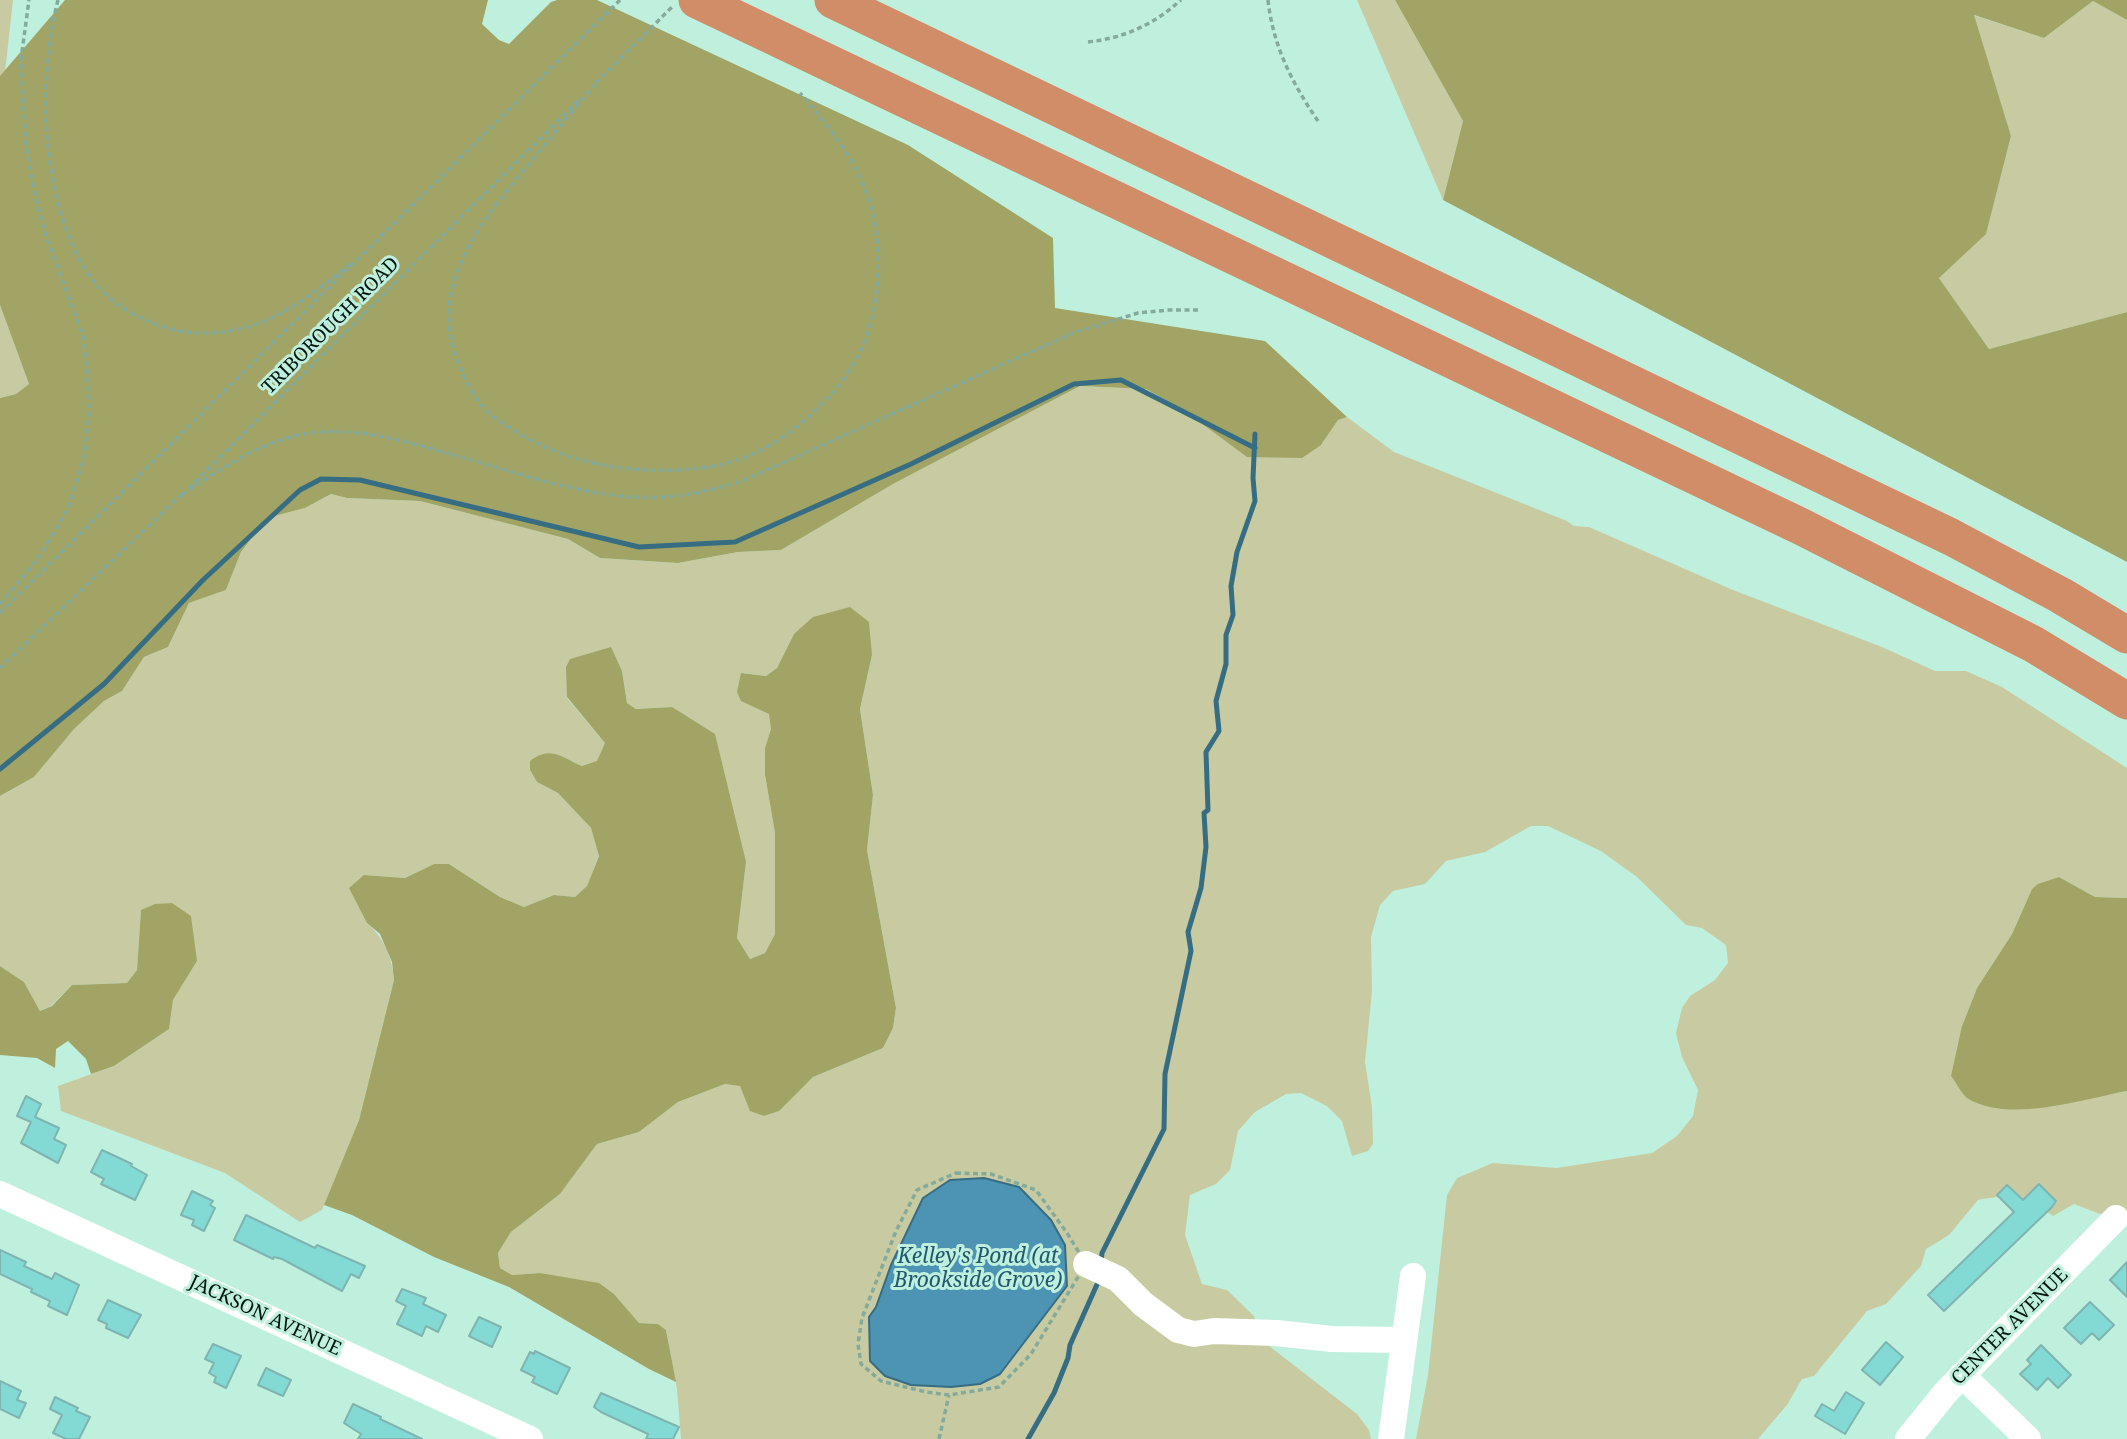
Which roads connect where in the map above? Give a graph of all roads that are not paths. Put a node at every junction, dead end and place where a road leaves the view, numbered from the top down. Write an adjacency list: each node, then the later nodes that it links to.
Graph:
1 (697, 0): 4 (highway)
2 (833, 0): 3 (highway)
3 (2127, 635)
4 (2127, 701)
5 (0, 1194): 11 (street, JACKSON AVENUE)
6 (2116, 1218): 10 (street, CENTER AVENUE)
7 (1096, 1268): 9 (street)
8 (1413, 1276): 9 (street)
9 (1403, 1340): 12 (street)
10 (1962, 1375): 13 (street, CENTER AVENUE); 14 (street)
11 (530, 1439)
12 (1391, 1439)
13 (1908, 1439)
14 (2028, 1439)

